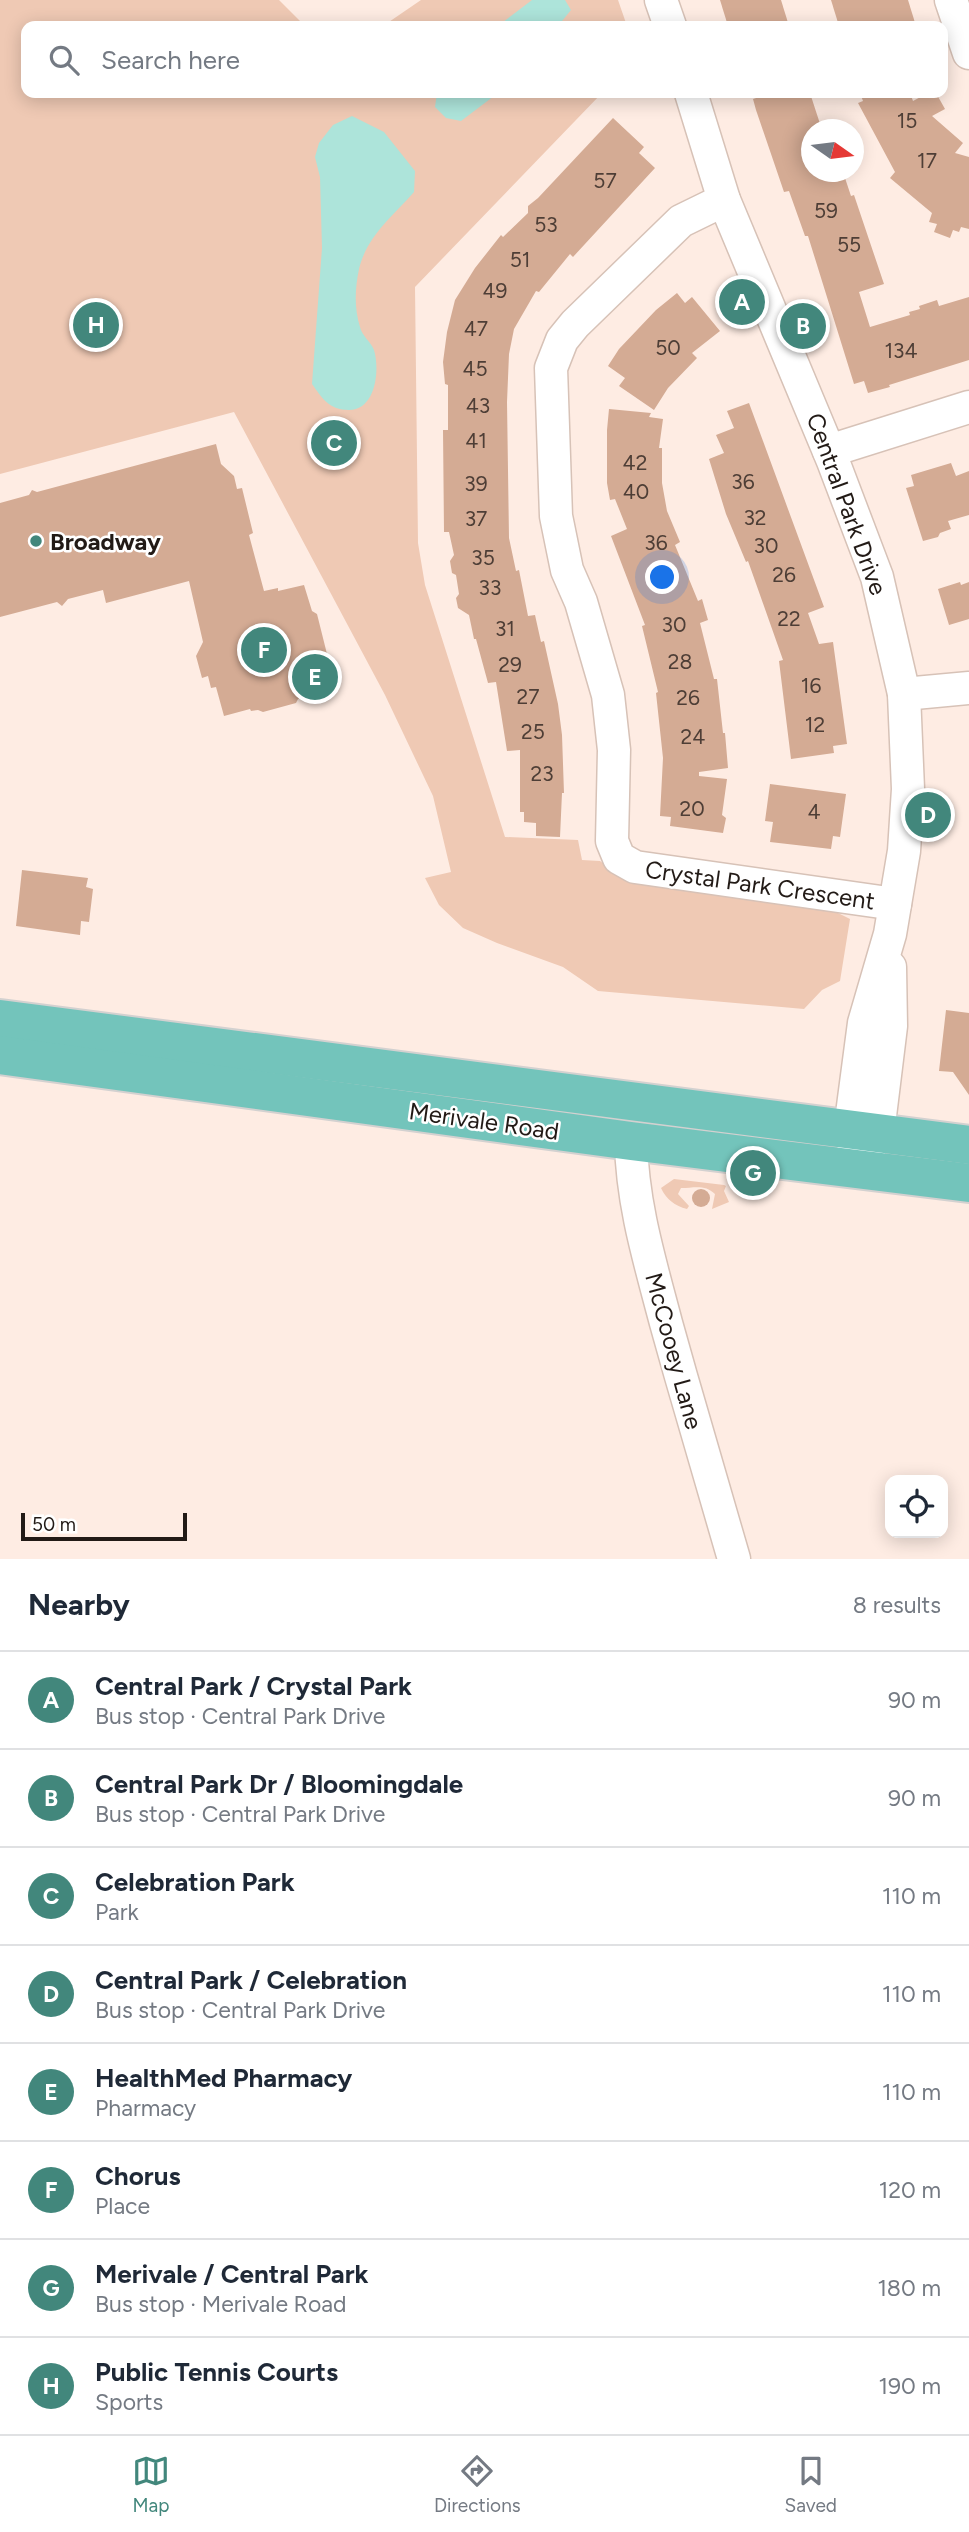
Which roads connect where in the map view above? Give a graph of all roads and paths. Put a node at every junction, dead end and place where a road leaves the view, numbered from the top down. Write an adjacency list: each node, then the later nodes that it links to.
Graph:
1 (661, 0): 3 (street)
2 (951, 0): 4 (street)
3 (668, 21)
4 (969, 54)
5 (693, 98): 6 (street, Central Park Drive)
6 (724, 200): 8 (street, Central Park Drive); 11 (street, Crystal Park Crescent)
7 (969, 407): 8 (street)
8 (829, 451): 10 (street, Central Park Drive)
9 (969, 688): 10 (street)
10 (904, 694): 11 (street, Central Park Drive)
11 (892, 919): 14 (street, Central Park Drive)
12 (0, 1019): 14 (main road, Merivale Road)
13 (0, 1055): 15 (main road, Merivale Road)
14 (864, 1131): 16 (main road, Merivale Road); 17 (street, Central Park Drive)
15 (631, 1140): 17 (main road, Merivale Road); 19 (street, McCooey Lane)
16 (969, 1144)
17 (859, 1170): 18 (main road, Merivale Road)
18 (969, 1183)
19 (734, 1559)

